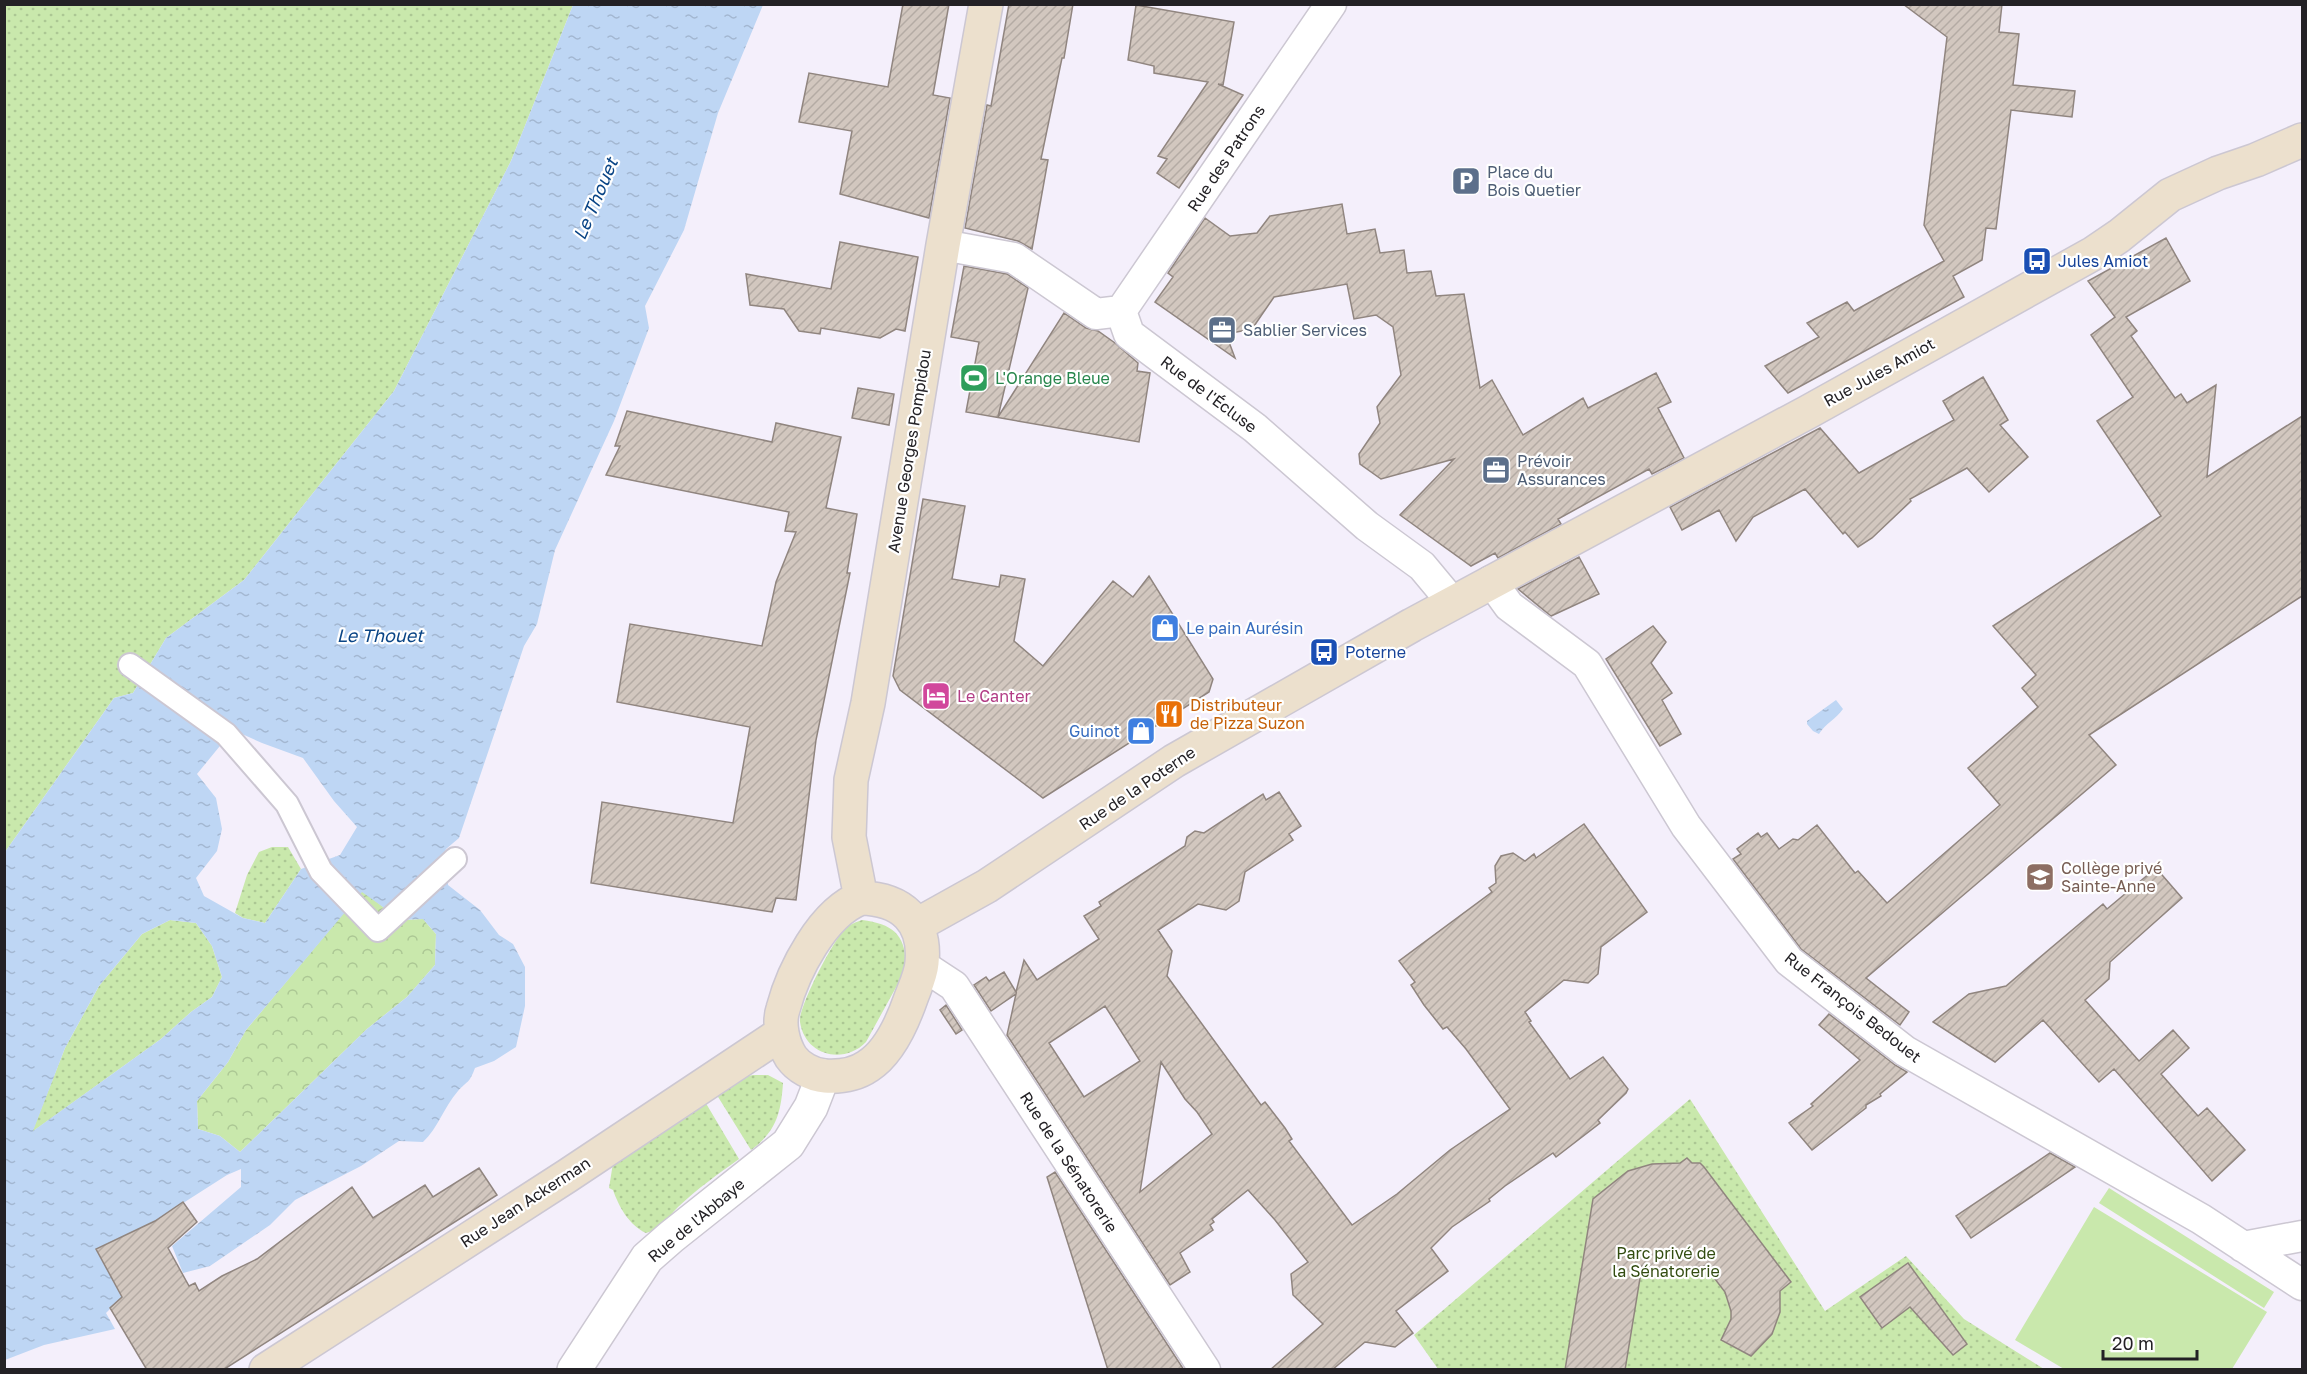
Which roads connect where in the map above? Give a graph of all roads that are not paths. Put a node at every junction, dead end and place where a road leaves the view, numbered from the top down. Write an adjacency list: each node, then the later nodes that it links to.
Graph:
1 (986, 4): 4 (main road, Avenue Georges Pompidou)
2 (1331, 4): 5 (street, Rue des Patrons)
3 (2302, 140): 6 (main road, Rue Jules Amiot)
4 (943, 245): 5 (street); 10 (main road, Avenue Georges Pompidou)
5 (1121, 311): 7 (street, Rue de l'Écluse)
6 (1491, 581): 7 (main road, Rue Jules Amiot); 16 (street, Rue François Bedouet)
7 (1452, 602): 11 (main road, Rue de la Poterne)
8 (130, 665): 9 (street)
9 (455, 859)
10 (861, 897): 11 (main road); 13 (main road)
11 (917, 925): 12 (main road)
12 (922, 965): 14 (main road); 20 (street, Rue de la Sénatorerie)
13 (782, 1033): 14 (main road); 18 (main road, Rue Jean Ackerman)
14 (823, 1076): 19 (street, Rue de l'Abbaye)
15 (2302, 1236): 16 (street)
16 (2243, 1247): 17 (street, Rue François Bedouet)
17 (2302, 1285)
18 (266, 1370)
19 (574, 1370)
20 (1205, 1370)

